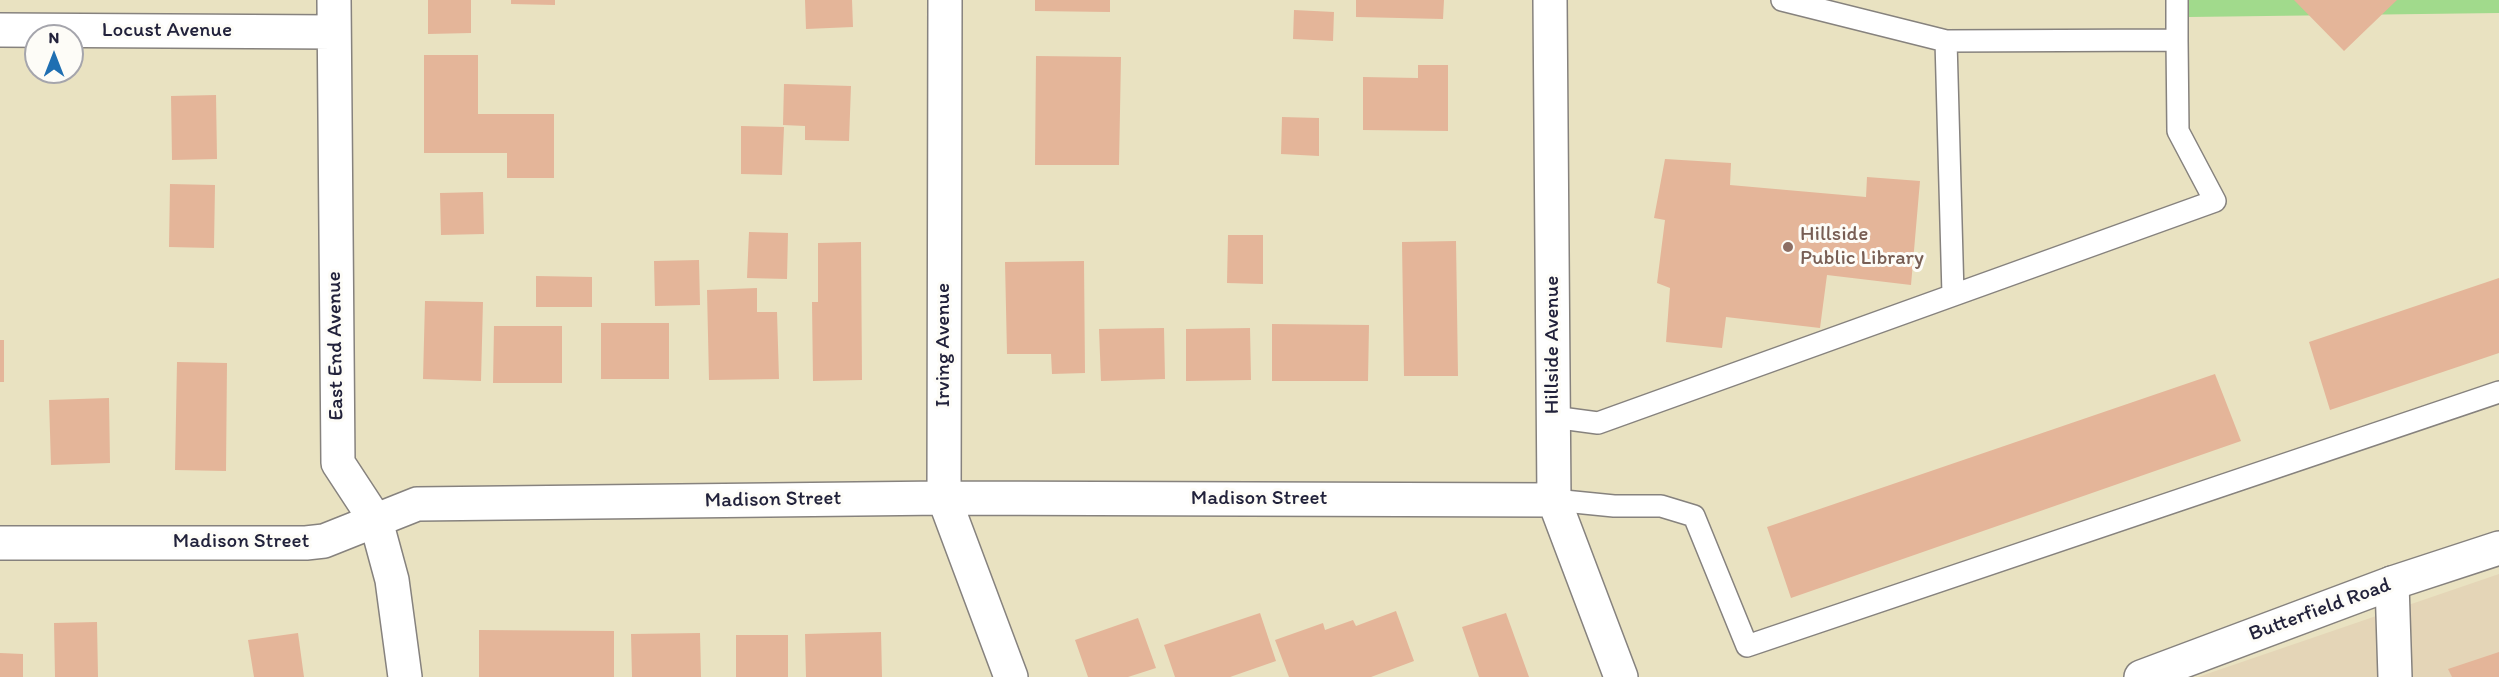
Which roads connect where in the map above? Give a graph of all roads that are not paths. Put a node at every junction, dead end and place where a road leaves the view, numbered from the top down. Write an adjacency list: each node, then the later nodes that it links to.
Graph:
1 (334, 0): 7 (street, East End Avenue)
2 (945, 0): 13 (street, Irving Avenue)
3 (1550, 0): 12 (street, Hillside Avenue)
4 (1782, 0): 9 (lane)
5 (2177, 0): 8 (lane)
6 (0, 30): 7 (street, Locust Avenue)
7 (333, 32): 15 (street, East End Avenue)
8 (2177, 40): 9 (lane); 10 (lane)
9 (1946, 41): 10 (lane)
10 (1953, 295): 12 (lane)
11 (2499, 392): 14 (lane)
12 (1553, 417): 14 (street, Hillside Avenue)
13 (944, 498): 14 (street, Madison Street); 15 (street, Madison Street); 20 (street, Irving Avenue)
14 (1554, 500): 21 (street, Hillside Avenue)
15 (376, 521): 16 (street, Madison Street); 19 (street, East End Avenue)
16 (0, 543)
17 (2499, 548): 18 (street, Butterfield Road)
18 (2392, 583): 22 (street, Butterfield Road); 23 (street)
19 (405, 677)
20 (1011, 677)
21 (1621, 677)
22 (2141, 677)
23 (2395, 677)

